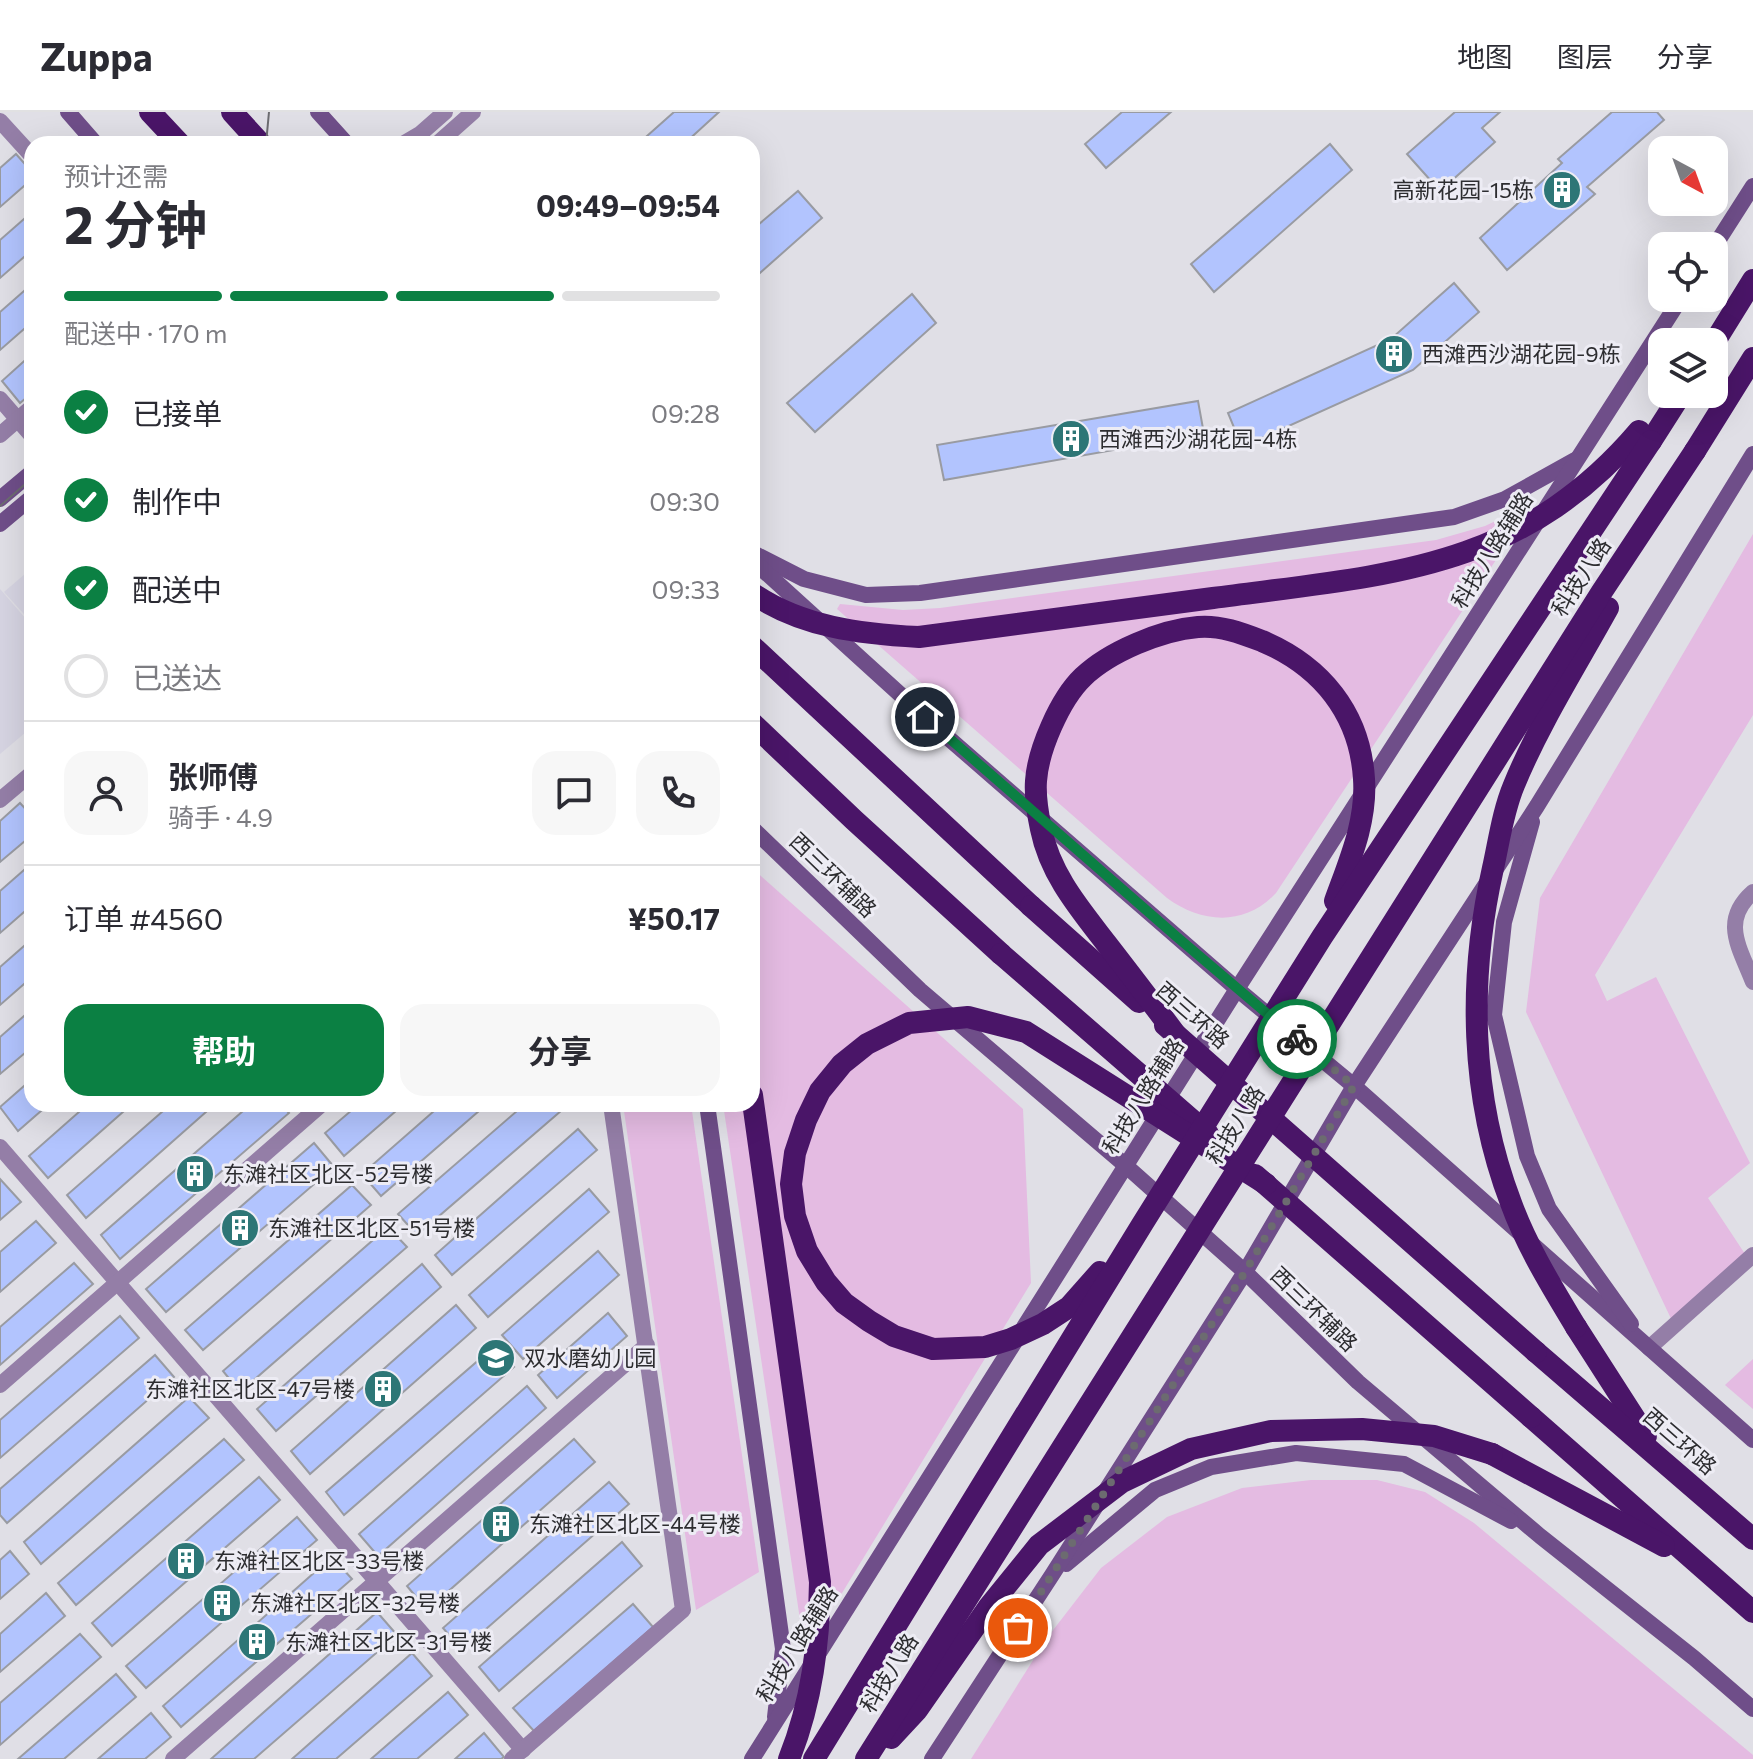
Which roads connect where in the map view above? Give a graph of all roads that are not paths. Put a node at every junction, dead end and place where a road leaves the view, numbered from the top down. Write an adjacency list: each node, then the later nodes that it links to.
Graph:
1 (68, 112): 8 (main road)
2 (150, 112): 9 (highway)
3 (232, 112): 10 (highway)
4 (318, 112): 11 (main road)
5 (445, 112): 12 (street)
6 (473, 112): 13 (street)
7 (0, 121): 14 (street)
8 (89, 136)
9 (172, 136)
10 (254, 136)
11 (340, 136)
12 (417, 136)
13 (446, 136)
14 (24, 147)
15 (1753, 186): 16 (main road)
16 (1724, 232)
17 (1753, 280): 19 (highway)
18 (1672, 312): 31 (main road, 科技八路辅路)
19 (1724, 328)
20 (1753, 358): 29 (highway, 科技八路)
21 (0, 399): 25 (street)
22 (1662, 408): 28 (highway)
23 (1669, 408): 28 (highway, 科技八路)
24 (24, 414): 25 (street)
25 (18, 419): 26 (street); 27 (street)
26 (24, 426)
27 (0, 435)
28 (1645, 436): 38 (highway, bridge); 46 (highway, 科技八路, bridge)
29 (1695, 451): 66 (highway, bridge); 80 (highway, 科技八路, bridge)
30 (1753, 454): 43 (main road)
31 (1576, 459): 36 (main road); 48 (main road, 科技八路辅路)
32 (24, 479): 33 (main road)
33 (0, 499)
34 (24, 504): 35 (main road)
35 (0, 524)
36 (760, 556)
37 (760, 567): 48 (main road)
38 (760, 597)
39 (760, 653): 49 (highway, 西三环路, bridge)
40 (760, 730): 57 (highway, bridge)
41 (24, 780): 42 (street)
42 (0, 800)
43 (1537, 806): 50 (main road); 63 (main road)
44 (760, 836): 56 (main road, 西三环辅路)
45 (1753, 892): 47 (street)
46 (1322, 937): 49 (highway, bridge); 58 (highway, 科技八路, bridge)
47 (1753, 982)
48 (1237, 989): 50 (main road); 56 (main road, 科技八路辅路)
49 (1176, 1035): 66 (highway, 西三环路, bridge)
50 (1354, 1086): 60 (main road); 63 (main road)
51 (313, 1112): 61 (street)
52 (612, 1112): 62 (street)
53 (708, 1112): 74 (main road)
54 (754, 1112): 78 (highway, bridge)
55 (0, 1147): 61 (street)
56 (1125, 1165): 60 (main road, 西三环辅路); 74 (main road, 科技八路辅路)
57 (1266, 1184): 58 (highway, bridge); 69 (highway, bridge)
58 (1143, 1223): 79 (highway, 科技八路, bridge)
59 (1753, 1255): 63 (street)
60 (1245, 1272): 67 (main road, 西三环辅路); 70 (main road)
61 (117, 1284): 64 (street); 71 (street)
62 (647, 1345): 71 (street); 75 (street)
63 (1649, 1348): 65 (main road)
64 (0, 1385)
65 (1753, 1440)
66 (1659, 1457): 68 (highway, 西三环路)
67 (1540, 1536): 70 (main road); 73 (main road, 西三环辅路)
68 (1753, 1539)
69 (1698, 1564): 72 (highway); 80 (highway, bridge)
70 (1052, 1575): 81 (main road)
71 (377, 1582): 75 (street); 76 (street)
72 (1753, 1612)
73 (1753, 1709)
74 (774, 1721): 77 (main road, 科技八路辅路)
75 (517, 1754)
76 (173, 1759)
77 (752, 1759)
78 (789, 1759)
79 (814, 1759)
80 (868, 1759)
81 (932, 1759)

